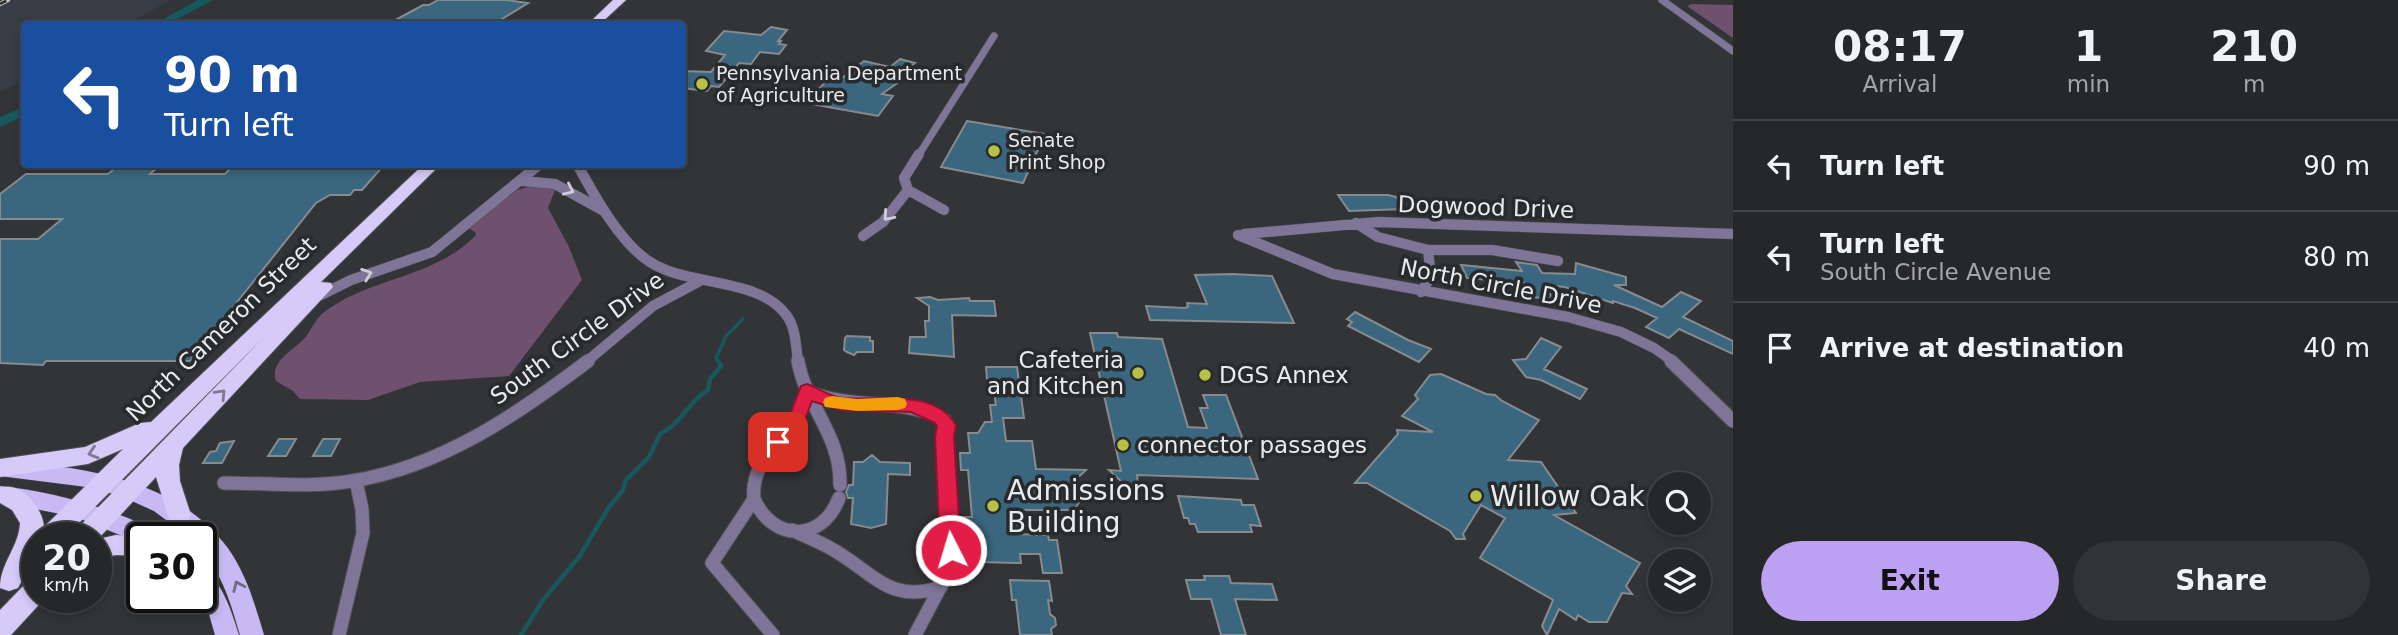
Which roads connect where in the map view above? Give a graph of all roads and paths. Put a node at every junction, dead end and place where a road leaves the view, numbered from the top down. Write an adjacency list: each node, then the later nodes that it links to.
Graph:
1 (607, 0): 4 (highway)
2 (620, 0): 5 (highway)
3 (1662, 0): 7 (street)
4 (584, 21)
5 (597, 21)
6 (993, 36): 13 (street)
7 (1733, 51)
8 (430, 168): 26 (highway, North Cameron Street)
9 (446, 168): 24 (highway, North Cameron Street)
10 (536, 168): 12 (street)
11 (580, 168): 15 (street)
12 (521, 181): 15 (street, one-way to 15); 24 (street, one-way to 12)
13 (908, 190): 14 (street); 19 (street, one-way to 19)
14 (944, 210)
15 (612, 217): 22 (street)
16 (1356, 223): 17 (street, Dogwood Drive); 18 (street, Dogwood Drive); 20 (street)
17 (1733, 234)
18 (1238, 235): 23 (street, North Circle Drive)
19 (863, 236)
20 (1428, 250): 21 (street); 23 (street)
21 (1558, 261)
22 (698, 282): 25 (street); 30 (street, South Circle Drive)
23 (1420, 292): 27 (street, North Circle Drive)
24 (307, 304): 28 (highway, North Cameron Street, one-way to 24)
25 (807, 390): 35 (street); 42 (street); 45 (street)
26 (175, 411): 29 (highway, one-way to 29); 32 (highway, North Cameron Street)
27 (1733, 421)
28 (174, 443): 33 (highway, North Cameron Street); 37 (highway)
29 (0, 468): 32 (main road)
30 (356, 481): 31 (street, South Circle Drive); 51 (street)
31 (224, 483)
32 (102, 484): 33 (main road); 36 (highway, North Cameron Street)
33 (128, 491): 37 (main road); 38 (highway, North Cameron Street)
34 (3, 494): 36 (main road); 44 (highway)
35 (754, 499): 42 (street); 52 (street)
36 (78, 509): 38 (main road); 39 (highway, North Cameron Street)
37 (179, 515): 50 (main road, one-way to 37)
38 (104, 517): 40 (highway, North Cameron Street); 41 (main road)
39 (65, 522)
40 (99, 522)
41 (126, 527)
42 (792, 530): 45 (street)
43 (21, 567): 44 (highway)
44 (4, 584)
45 (942, 587): 53 (street)
46 (21, 606): 48 (highway)
47 (217, 606): 49 (main road)
48 (0, 628)
49 (227, 635)
50 (252, 635)
51 (339, 635)
52 (773, 635)
53 (915, 635)

